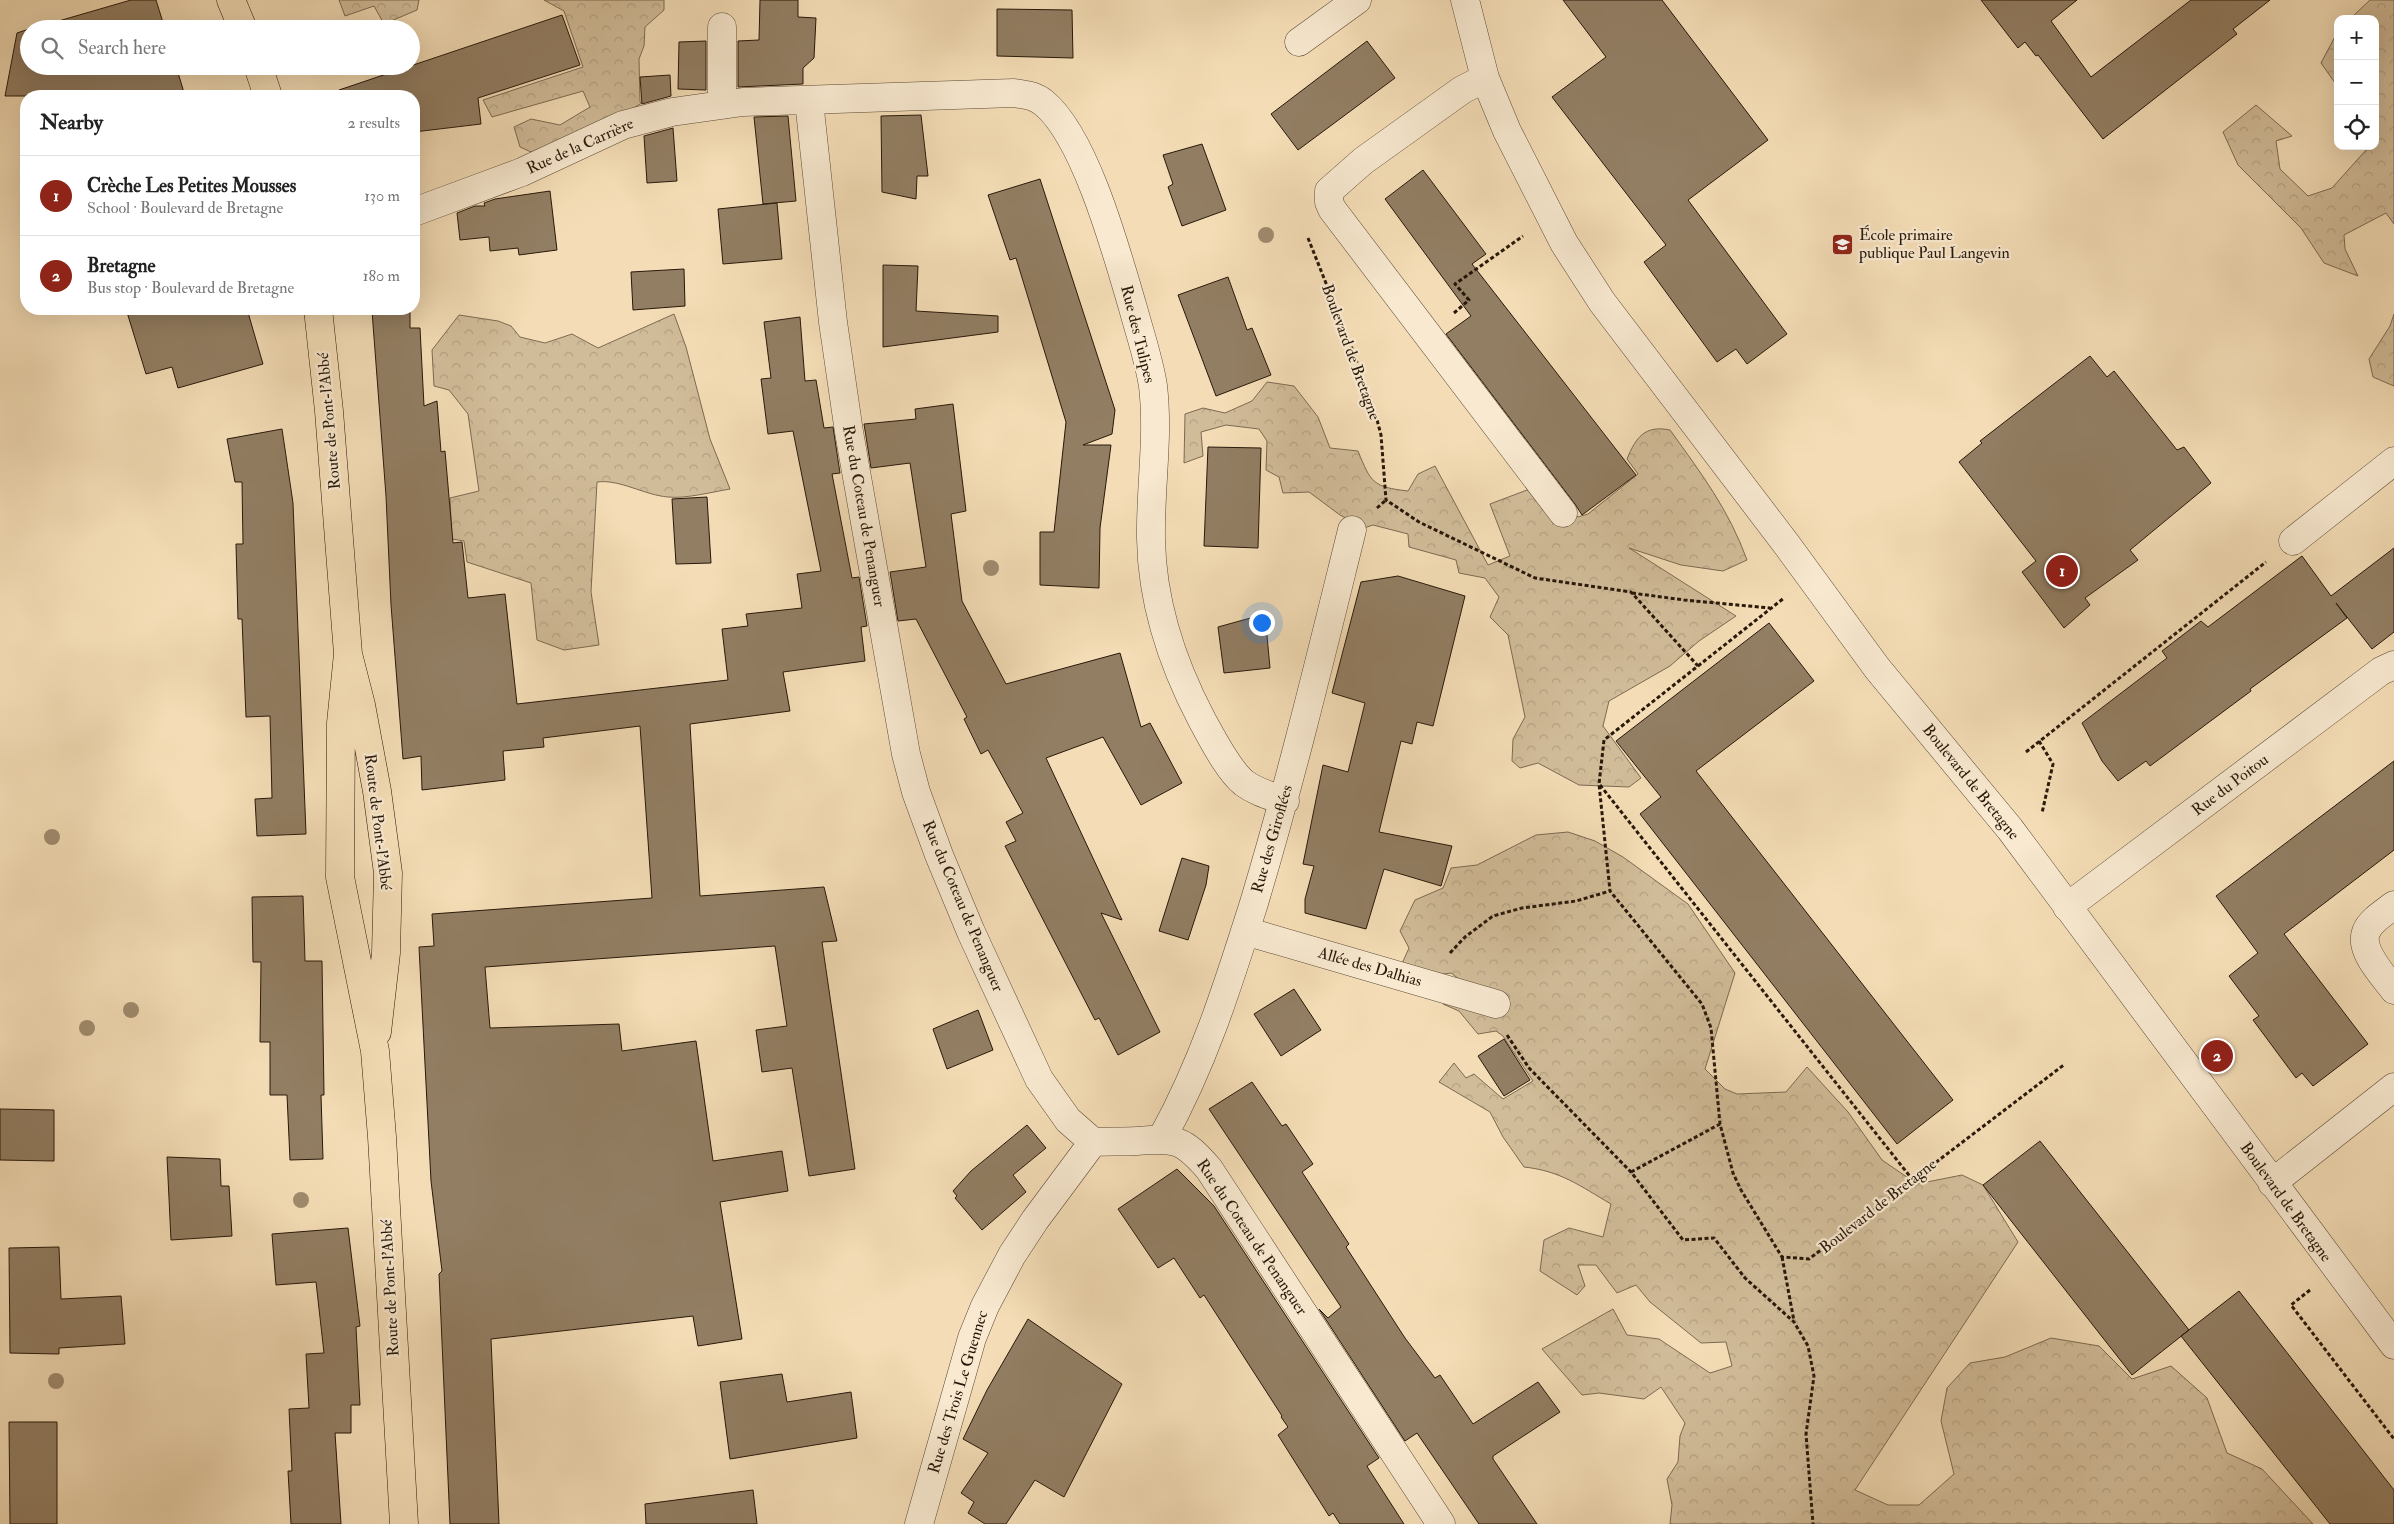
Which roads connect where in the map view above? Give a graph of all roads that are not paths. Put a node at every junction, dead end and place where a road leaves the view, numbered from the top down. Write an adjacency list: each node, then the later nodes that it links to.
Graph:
1 (231, 0): 4 (main road)
2 (1357, 0): 6 (street)
3 (1465, 0): 8 (street, Boulevard de Bretagne)
4 (239, 20)
5 (722, 27): 12 (street)
6 (1299, 42)
7 (261, 75): 9 (main road)
8 (1485, 78): 16 (street); 23 (street, Boulevard de Bretagne)
9 (266, 90)
10 (871, 98): 11 (street, Rue de la Carrière); 21 (street, Rue des Tulipes)
11 (809, 101): 12 (street, Rue de la Carrière); 30 (street, Rue du Coteau de Penanguer)
12 (722, 104): 13 (street, Rue de la Carrière)
13 (420, 210)
14 (319, 315): 19 (main road, Route de Pont-l'Abbé)
15 (2394, 461): 18 (street)
16 (1563, 513)
17 (1352, 530): 21 (street, Rue des Giroflées)
18 (2293, 541)
19 (348, 654): 27 (main road, Route de Pont-l'Abbé); 27 (main road, Route de Pont-l'Abbé)
20 (2394, 665): 23 (street, Rue du Poitou)
21 (1285, 801): 24 (street, Rue des Giroflées)
22 (2394, 905): 25 (street)
23 (2067, 907): 31 (street, Boulevard de Bretagne)
24 (1245, 931): 26 (street, Allée des Dalhias); 29 (street, Rue des Giroflées)
25 (2394, 990)
26 (1496, 1004)
27 (375, 1051): 33 (main road, Route de Pont-l'Abbé)
28 (2394, 1087): 31 (street)
29 (1162, 1138): 30 (street, Rue du Coteau de Penanguer); 35 (street, Rue du Coteau de Penanguer)
30 (1093, 1142): 34 (street, Rue des Trois Le Guennec)
31 (2272, 1184): 32 (street, Boulevard de Bretagne)
32 (2394, 1345)
33 (404, 1524)
34 (919, 1524)
35 (1441, 1524)

